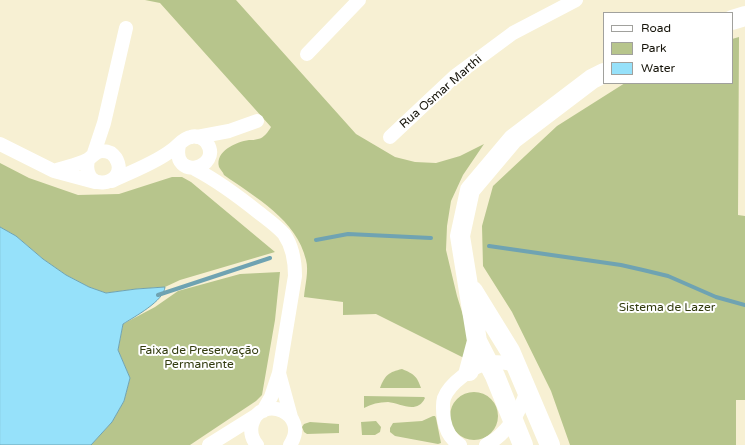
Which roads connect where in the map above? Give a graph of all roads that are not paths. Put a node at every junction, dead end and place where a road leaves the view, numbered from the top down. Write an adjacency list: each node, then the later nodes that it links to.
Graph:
1 (359, 0): 6 (street)
2 (576, 0): 12 (street, Rua Osmar Marthi)
3 (745, 16): 4 (street)
4 (733, 20)
5 (126, 28): 9 (street)
6 (307, 54)
7 (603, 74): 26 (street)
8 (257, 121): 10 (street)
9 (104, 123): 15 (street); 16 (street)
10 (229, 131): 11 (street); 17 (street)
11 (197, 137): 14 (street); 17 (street)
12 (390, 137)
13 (0, 144): 22 (street)
14 (179, 145): 18 (street); 19 (street)
15 (113, 155): 16 (street); 20 (street); 24 (street)
16 (91, 156): 22 (street); 25 (street)
17 (209, 156): 21 (street); 23 (street)
18 (158, 161): 19 (street); 20 (street)
19 (180, 161): 21 (street)
20 (144, 166): 24 (street)
21 (195, 168): 23 (street)
22 (54, 171): 25 (street)
23 (214, 179): 31 (street)
24 (112, 181): 25 (street)
25 (95, 182)
26 (467, 281): 27 (street); 29 (street)
27 (477, 341): 28 (street); 30 (street)
28 (488, 363): 29 (street); 30 (street); 35 (street)
29 (517, 365): 32 (street)
30 (469, 371): 39 (street)
31 (279, 373): 33 (street); 34 (street)
32 (527, 390): 35 (street); 42 (street)
33 (260, 413): 34 (street); 36 (street); 37 (street)
34 (291, 417): 38 (street)
35 (513, 420): 40 (street); 41 (street)
36 (209, 445)
37 (257, 445)
38 (290, 445)
39 (460, 445)
40 (486, 445)
41 (524, 445)
42 (550, 445)

